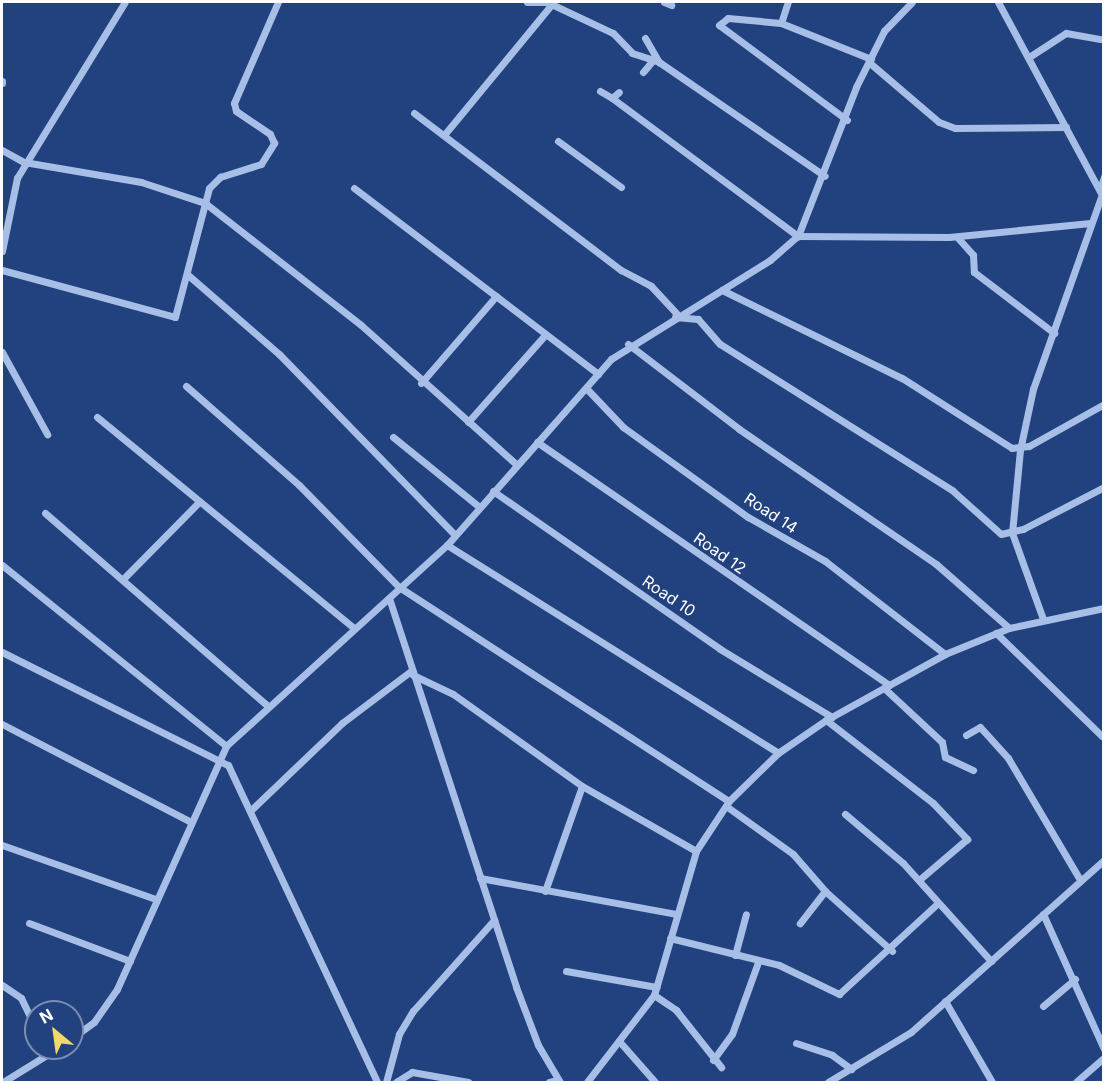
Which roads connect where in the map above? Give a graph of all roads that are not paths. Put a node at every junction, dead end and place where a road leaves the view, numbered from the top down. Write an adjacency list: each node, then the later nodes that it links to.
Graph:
1 (125, 2): 24 (street)
2 (278, 2): 30 (street)
3 (527, 2): 7 (street)
4 (788, 2): 8 (street)
5 (912, 2): 13 (street)
6 (998, 2): 11 (street)
7 (549, 3): 12 (street); 21 (street)
8 (781, 23): 13 (street); 19 (street)
9 (645, 38): 12 (street)
10 (1100, 39): 11 (street)
11 (1029, 57): 20 (street)
12 (656, 61): 14 (street); 25 (street)
13 (871, 61): 19 (street); 20 (street)
14 (643, 72)
15 (600, 91): 17 (street)
16 (619, 92): 17 (street)
17 (612, 98): 32 (street)
18 (414, 113): 21 (street)
19 (847, 120): 25 (street)
20 (1066, 127): 29 (street)
21 (444, 135): 39 (street)
22 (558, 141): 27 (street)
23 (2, 150): 24 (street)
24 (24, 162): 30 (street); 34 (street)
25 (825, 176): 32 (street)
26 (1104, 177): 29 (street)
27 (621, 187)
28 (354, 188): 38 (street)
29 (1102, 194): 31 (street)
30 (205, 203): 36 (street); 47 (street)
31 (1090, 223): 33 (street); 40 (street)
32 (798, 236): 33 (street); 37 (street)
33 (957, 237): 40 (street)
34 (2, 251)
35 (2, 270): 36 (street)
36 (188, 275): 63 (street)
37 (722, 290): 39 (street); 56 (street)
38 (496, 296): 41 (street); 47 (street)
39 (675, 316): 42 (street); 64 (street)
40 (1054, 333): 56 (street)
41 (545, 335): 46 (street); 52 (street)
42 (628, 344): 46 (street); 73 (street)
43 (2, 352): 44 (street)
44 (9, 364): 45 (street); 53 (street)
45 (2, 369)
46 (598, 374): 49 (street)
47 (421, 383): 52 (street)
48 (186, 386): 68 (street)
49 (586, 388): 55 (street); 76 (street, Road 14)
50 (1104, 404): 56 (street)
51 (98, 417): 60 (street)
52 (468, 422): 57 (street)
53 (47, 434)
54 (393, 437): 61 (street)
55 (537, 442): 57 (street); 78 (street, Road 12)
56 (1020, 450): 64 (street)
57 (516, 464): 59 (street)
58 (1104, 487): 64 (street)
59 (493, 491): 61 (street); 80 (street, Road 10)
60 (199, 502): 67 (street); 72 (street)
61 (477, 505): 63 (street)
62 (45, 513): 67 (street)
63 (454, 534): 65 (street)
64 (1012, 534): 71 (street)
65 (447, 545): 68 (street); 85 (street)
66 (2, 564): 84 (street)
67 (124, 578): 79 (street)
68 (399, 587): 69 (street); 89 (street)
69 (389, 598): 72 (street); 77 (street)
70 (1104, 608): 71 (street)
71 (1043, 619): 73 (street)
72 (354, 628): 79 (street)
73 (1009, 628): 74 (street)
74 (996, 633): 76 (street); 83 (street)
75 (2, 652): 86 (street)
76 (945, 654): 78 (street)
77 (412, 673): 88 (street); 90 (street); 96 (street)
78 (887, 687): 80 (street); 87 (street, Road 12)
79 (267, 705): 84 (street)
80 (829, 719): 85 (street); 98 (street, Road 10)
81 (2, 724): 92 (street)
82 (966, 735): 97 (street)
83 (1102, 736)
84 (225, 746): 86 (street)
85 (778, 753): 89 (street)
86 (217, 760): 90 (street); 92 (street)
87 (973, 770)
88 (582, 786): 94 (street); 99 (street)
89 (728, 804): 94 (street); 100 (street)
90 (251, 810): 134 (street)
91 (844, 814): 98 (street)
92 (189, 821): 101 (street)
93 (2, 845): 101 (street)
94 (696, 851): 103 (street)
95 (1104, 860): 97 (street)
96 (480, 878): 99 (street); 106 (street)
97 (1079, 878): 105 (street)
98 (919, 880): 102 (street)
99 (545, 891): 103 (street)
100 (825, 891): 108 (street); 110 (street)
101 (155, 899): 113 (street)
102 (938, 904): 110 (street); 112 (street)
103 (676, 914): 109 (street)
104 (746, 914): 111 (street)
105 (1043, 914): 112 (street); 116 (street)
106 (494, 920): 132 (street); 135 (street)
107 (29, 923): 113 (street)
108 (800, 923)
109 (670, 938): 111 (street); 118 (street)
110 (888, 952): 114 (street)
111 (735, 955): 114 (street)
112 (991, 961): 120 (street)
113 (130, 962): 123 (street)
114 (758, 962): 129 (street)
115 (566, 971): 118 (street)
116 (1076, 979): 122 (street); 126 (street)
117 (2, 985): 121 (street)
118 (657, 987): 119 (street)
119 (654, 995): 124 (street); 129 (street)
120 (945, 1001): 131 (street); 142 (street)
121 (24, 1004)
122 (1043, 1006)
123 (84, 1028)
124 (619, 1041): 139 (street); 140 (street)
125 (796, 1043): 131 (street)
126 (1104, 1049)
127 (1104, 1058): 143 (street)
128 (34, 1060): 133 (street)
129 (713, 1060): 130 (street)
130 (721, 1067)
131 (851, 1070): 141 (street)
132 (559, 1081): 138 (street)
133 (3, 1083)
134 (377, 1083)
135 (386, 1083)
136 (396, 1083): 137 (street)
137 (468, 1083)
138 (549, 1083)
139 (587, 1083)
140 (655, 1083)
141 (828, 1083)
142 (992, 1083)
143 (1076, 1083)

